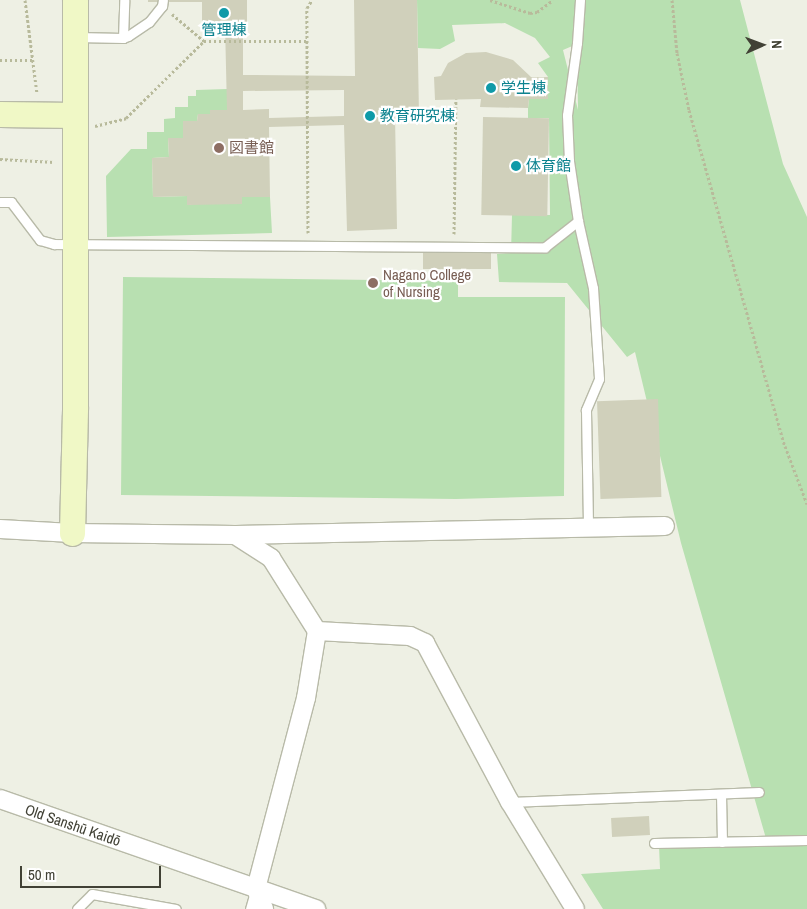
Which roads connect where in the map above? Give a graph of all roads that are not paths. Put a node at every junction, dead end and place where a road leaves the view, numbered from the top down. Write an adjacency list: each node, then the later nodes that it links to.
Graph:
1 (75, 0): 5 (street)
2 (124, 0): 6 (lane)
3 (580, 0): 10 (lane)
4 (163, 3): 6 (lane)
5 (76, 37): 6 (lane); 8 (street)
6 (123, 38)
7 (0, 114): 8 (street)
8 (81, 121): 11 (street)
9 (0, 202): 11 (lane)
10 (578, 222): 11 (lane); 13 (lane)
11 (75, 244): 15 (street)
12 (665, 526): 13 (street)
13 (588, 528): 16 (street)
14 (0, 529): 15 (street)
15 (72, 532): 16 (street)
16 (235, 535): 17 (street)
17 (317, 631): 21 (street); 25 (street)
18 (759, 792): 19 (lane)
19 (721, 794): 21 (lane); 23 (lane)
20 (0, 799): 25 (street, Old Sanshū Kaidō)
21 (510, 802): 31 (street)
22 (807, 840): 23 (lane)
23 (722, 842): 24 (lane)
24 (654, 843)
25 (256, 889): 28 (lane); 29 (street); 30 (street, Old Sanshū Kaidō)
26 (77, 909): 27 (lane)
27 (176, 909)
28 (250, 909)
29 (264, 909)
30 (316, 909)
31 (575, 909)

